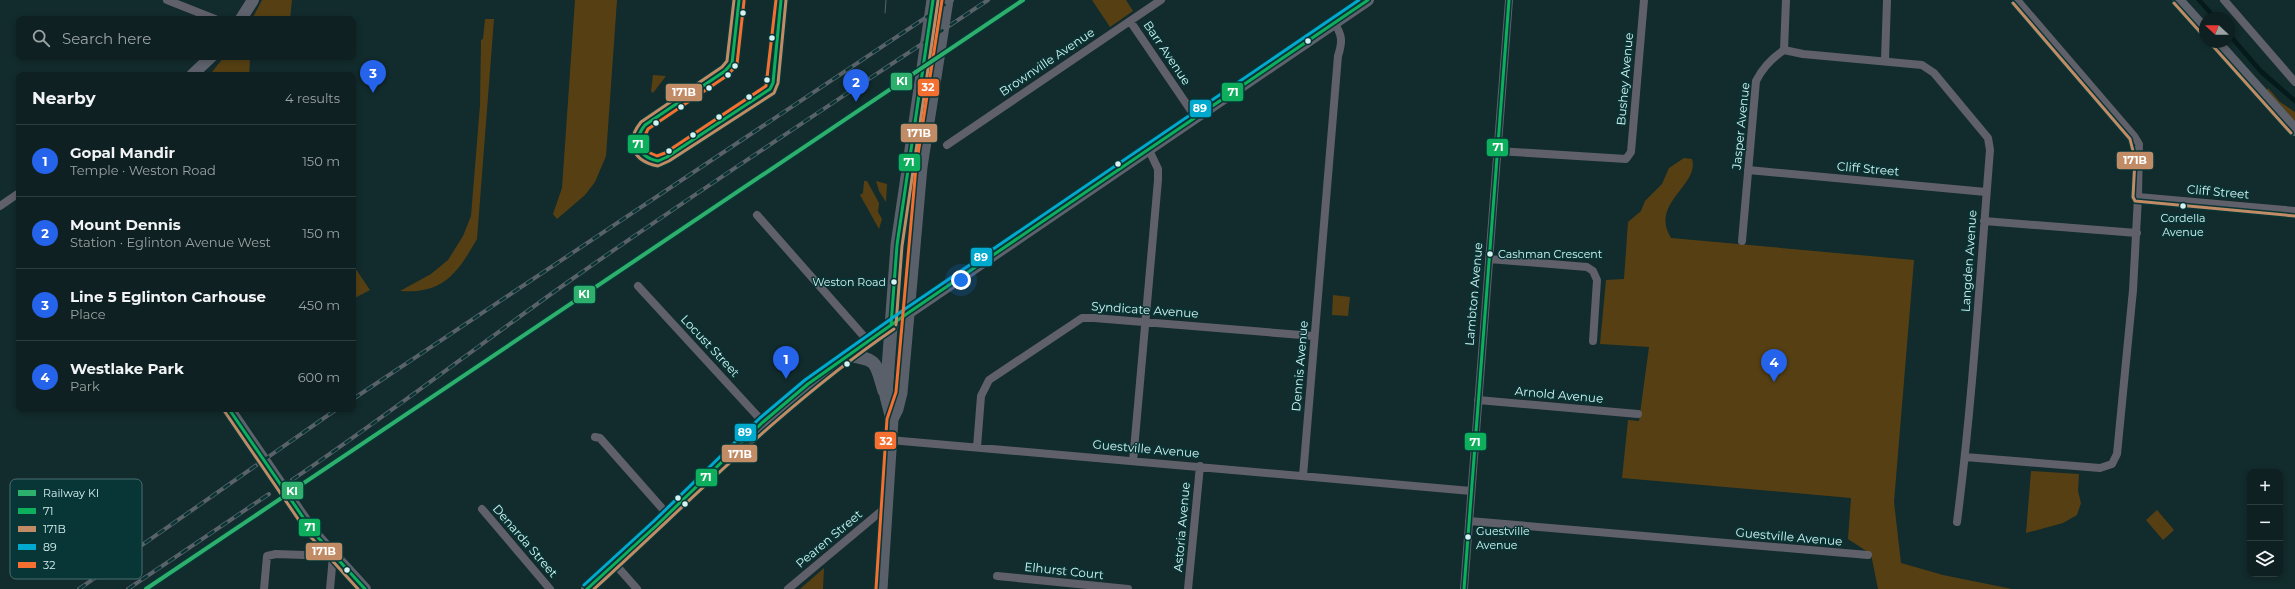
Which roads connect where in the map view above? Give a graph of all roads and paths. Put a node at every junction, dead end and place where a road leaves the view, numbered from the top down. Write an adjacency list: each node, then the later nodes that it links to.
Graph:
1 (167, 0): 14 (street)
2 (253, 0): 15 (main road)
3 (933, 0): 44 (main road)
4 (947, 0): 42 (main road)
5 (1161, 0): 16 (street, Brownville Avenue)
6 (1368, 0): 17 (main road)
7 (1509, 0): 29 (street, Lambton Avenue)
8 (1644, 0): 29 (street, Bushey Avenue)
9 (1786, 0): 20 (street)
10 (1887, 0): 22 (street)
11 (2018, 0): 33 (street)
12 (2178, 0): 18 (main road)
13 (2224, 0): 24 (street)
14 (207, 16)
15 (243, 16)
16 (1130, 21): 25 (street, Barr Avenue); 27 (street, Brownville Avenue)
17 (1334, 22): 25 (main road); 45 (street, Dennis Avenue)
18 (2199, 23)
19 (2221, 48): 26 (main road)
20 (1784, 50): 22 (street, Langden Avenue); 30 (street, Jasper Avenue)
21 (207, 60): 23 (main road)
22 (1885, 60): 31 (street, Langden Avenue)
23 (195, 72)
24 (2295, 82)
25 (1196, 118): 28 (main road)
26 (2295, 130)
27 (947, 145)
28 (1149, 150): 42 (main road); 43 (street)
29 (1498, 151): 40 (street, Lambton Avenue)
30 (1748, 170): 31 (street, Cliff Street); 39 (street, Jasper Avenue)
31 (1986, 192): 37 (street, Langden Avenue)
32 (16, 195): 34 (street)
33 (2138, 197): 35 (street, Cliff Street); 38 (street)
34 (0, 206)
35 (2295, 211)
36 (758, 215): 46 (street)
37 (1984, 221): 38 (street); 58 (street, Langden Avenue)
38 (2137, 233): 58 (street)
39 (1742, 241)
40 (1489, 259): 47 (street); 50 (street, Lambton Avenue)
41 (638, 286): 54 (street, Locust Street)
42 (908, 313): 44 (main road); 53 (main road)
43 (1145, 322): 45 (street, Syndicate Avenue); 57 (street, Syndicate Avenue); 59 (street)
44 (891, 325): 46 (main road); 49 (main road)
45 (1314, 336): 61 (street, Dennis Avenue)
46 (868, 341): 48 (main road)
47 (1593, 341)
48 (848, 355): 49 (main road); 54 (main road)
49 (886, 396): 53 (main road)
50 (1478, 400): 52 (street, Arnold Avenue); 62 (street, Lambton Avenue)
51 (231, 412): 69 (main road)
52 (1638, 414)
53 (892, 418): 56 (main road)
54 (763, 422): 65 (main road)
55 (595, 437): 65 (street)
56 (890, 440): 57 (street, Guestville Avenue); 63 (main road)
57 (977, 447): 59 (street, Guestville Avenue)
58 (1965, 457): 67 (street, Langden Avenue)
59 (1133, 461): 60 (street, Guestville Avenue)
60 (1200, 466): 61 (street, Guestville Avenue); 81 (street, Astoria Avenue)
61 (1303, 476): 62 (street, Guestville Avenue)
62 (1471, 491): 66 (street, Lambton Avenue)
63 (885, 508): 78 (street, Pearen Street); 79 (main road)
64 (482, 509): 75 (street, Denarda Street)
65 (668, 515): 70 (main road)
66 (1469, 521): 68 (street, Guestville Avenue); 82 (street, Lambton Avenue)
67 (1957, 522)
68 (1868, 555)
69 (333, 556): 72 (street); 73 (street); 74 (main road)
70 (615, 564): 76 (main road); 77 (street)
71 (997, 576): 80 (street, Elhurst Court)
72 (264, 589)
73 (330, 589)
74 (365, 589)
75 (550, 589)
76 (587, 589)
77 (637, 589)
78 (788, 589)
79 (881, 589)
80 (1128, 589)
81 (1188, 589)
82 (1464, 589)

